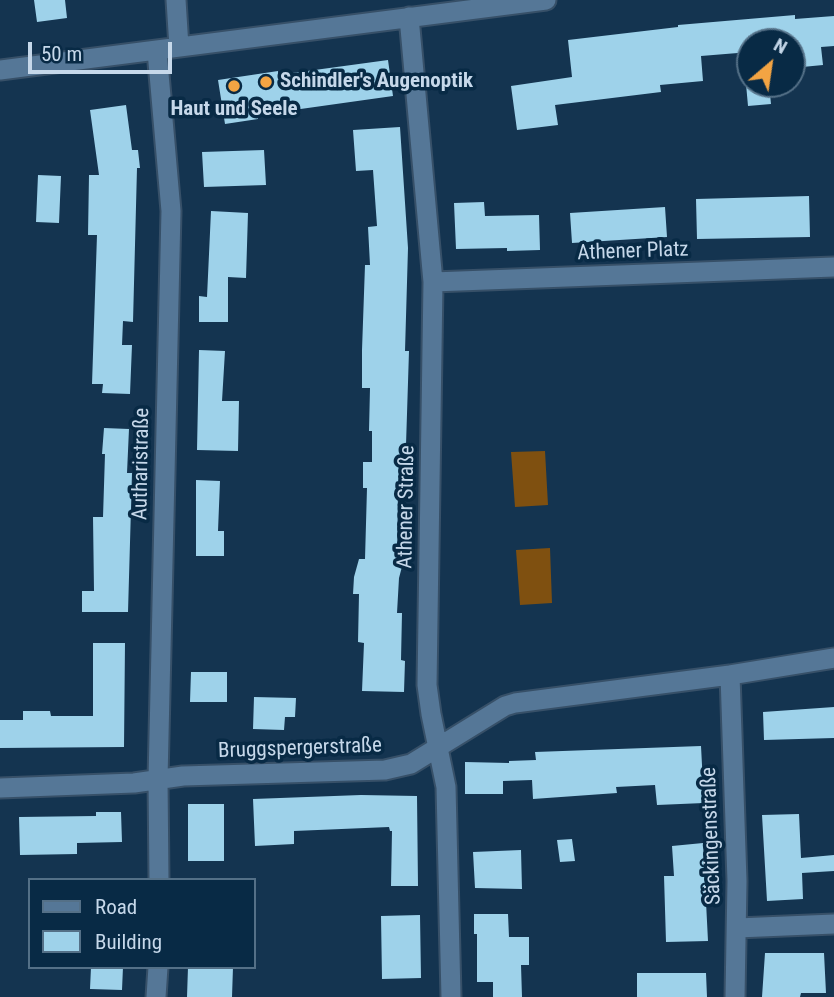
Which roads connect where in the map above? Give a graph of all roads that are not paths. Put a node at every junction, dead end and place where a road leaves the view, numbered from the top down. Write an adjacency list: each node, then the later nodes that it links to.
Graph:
1 (176, 0): 4 (street)
2 (546, 0): 3 (street)
3 (409, 17): 4 (street); 8 (street, Athener Straße)
4 (179, 47): 5 (street)
5 (157, 51): 6 (street); 12 (street, Autharistraße)
6 (0, 70)
7 (834, 267): 8 (street, Athener Platz)
8 (433, 282): 11 (street, Athener Straße)
9 (834, 658): 10 (street, Bruggspergerstraße)
10 (730, 674): 11 (street, Bruggspergerstraße); 16 (street, Säckingenstraße)
11 (438, 747): 12 (street, Bruggspergerstraße); 19 (street, Athener Straße)
12 (158, 779): 13 (street, Bruggspergerstraße); 14 (street, Autharistraße)
13 (0, 788)
14 (159, 878)
15 (834, 924): 16 (street)
16 (737, 928): 20 (street, Säckingenstraße)
17 (158, 969): 18 (street)
18 (156, 997)
19 (451, 997)
20 (735, 997)

